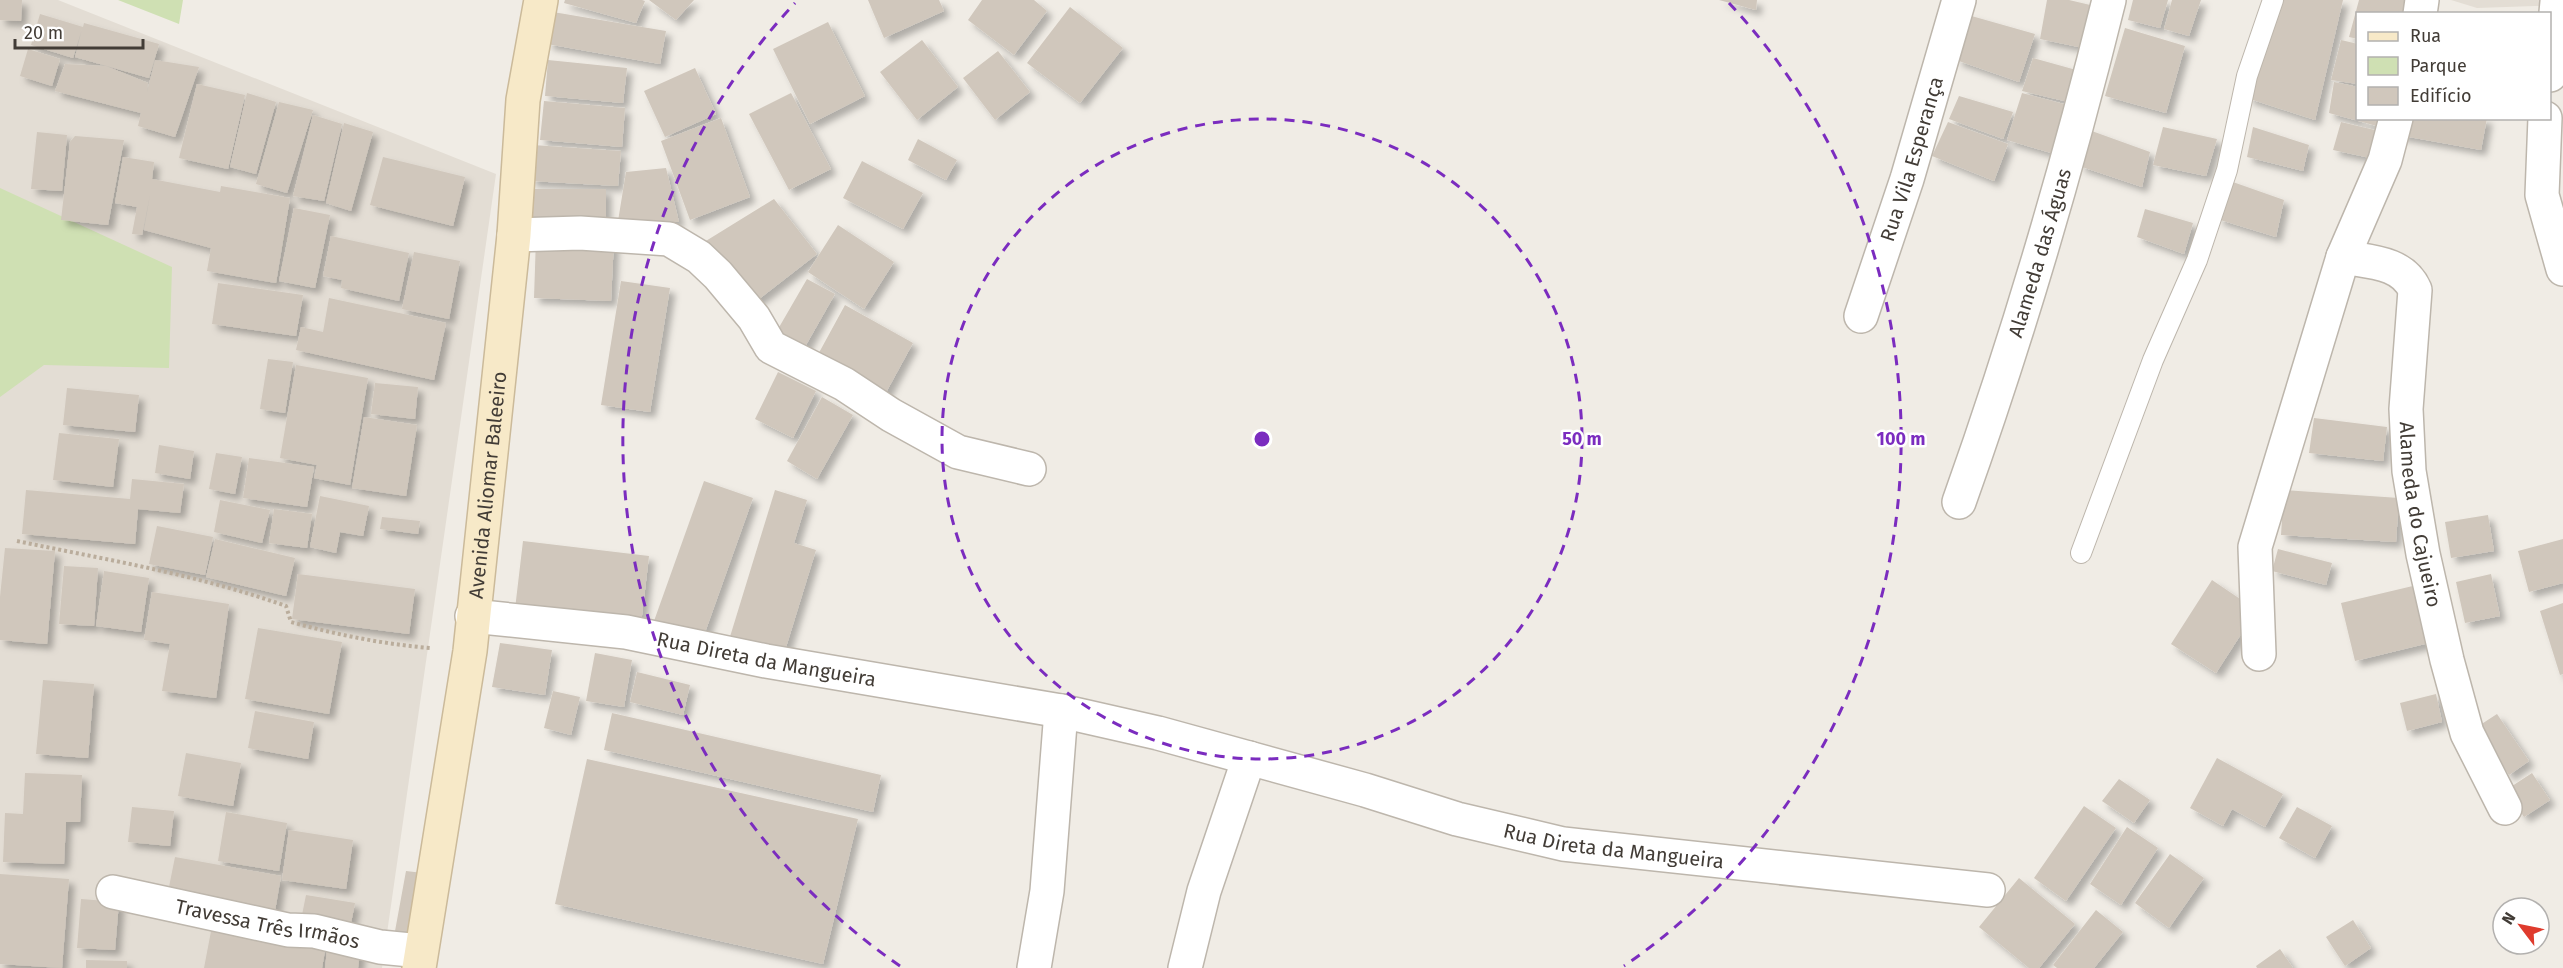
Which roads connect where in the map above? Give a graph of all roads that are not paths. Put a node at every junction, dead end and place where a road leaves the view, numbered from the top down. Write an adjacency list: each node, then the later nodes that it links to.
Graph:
1 (541, 0): 9 (main road, Avenida Aliomar Baleeiro)
2 (1959, 0): 12 (street, Rua Vila Esperança)
3 (2109, 0): 14 (street, Alameda das Águas)
4 (2273, 0): 15 (lane)
5 (2552, 2): 6 (street)
6 (2551, 38)
7 (2395, 120): 10 (street)
8 (2545, 120): 11 (street)
9 (514, 235): 13 (street); 16 (main road, Avenida Aliomar Baleeiro)
10 (2343, 257): 17 (street); 20 (street, Alameda do Cajueiro)
11 (2563, 269)
12 (1861, 316)
13 (1029, 469)
14 (1959, 502)
15 (2081, 552)
16 (472, 616): 18 (street, Rua Direta da Mangueira); 23 (main road, Avenida Aliomar Baleeiro)
17 (2259, 654)
18 (1061, 711): 19 (street, Rua Direta da Mangueira); 24 (street)
19 (1250, 758): 21 (street, Rua Direta da Mangueira); 25 (street)
20 (2505, 808)
21 (1988, 890)
22 (113, 892): 23 (street, Travessa Três Irmãos)
23 (420, 960)
24 (1034, 968)
25 (1185, 968)

